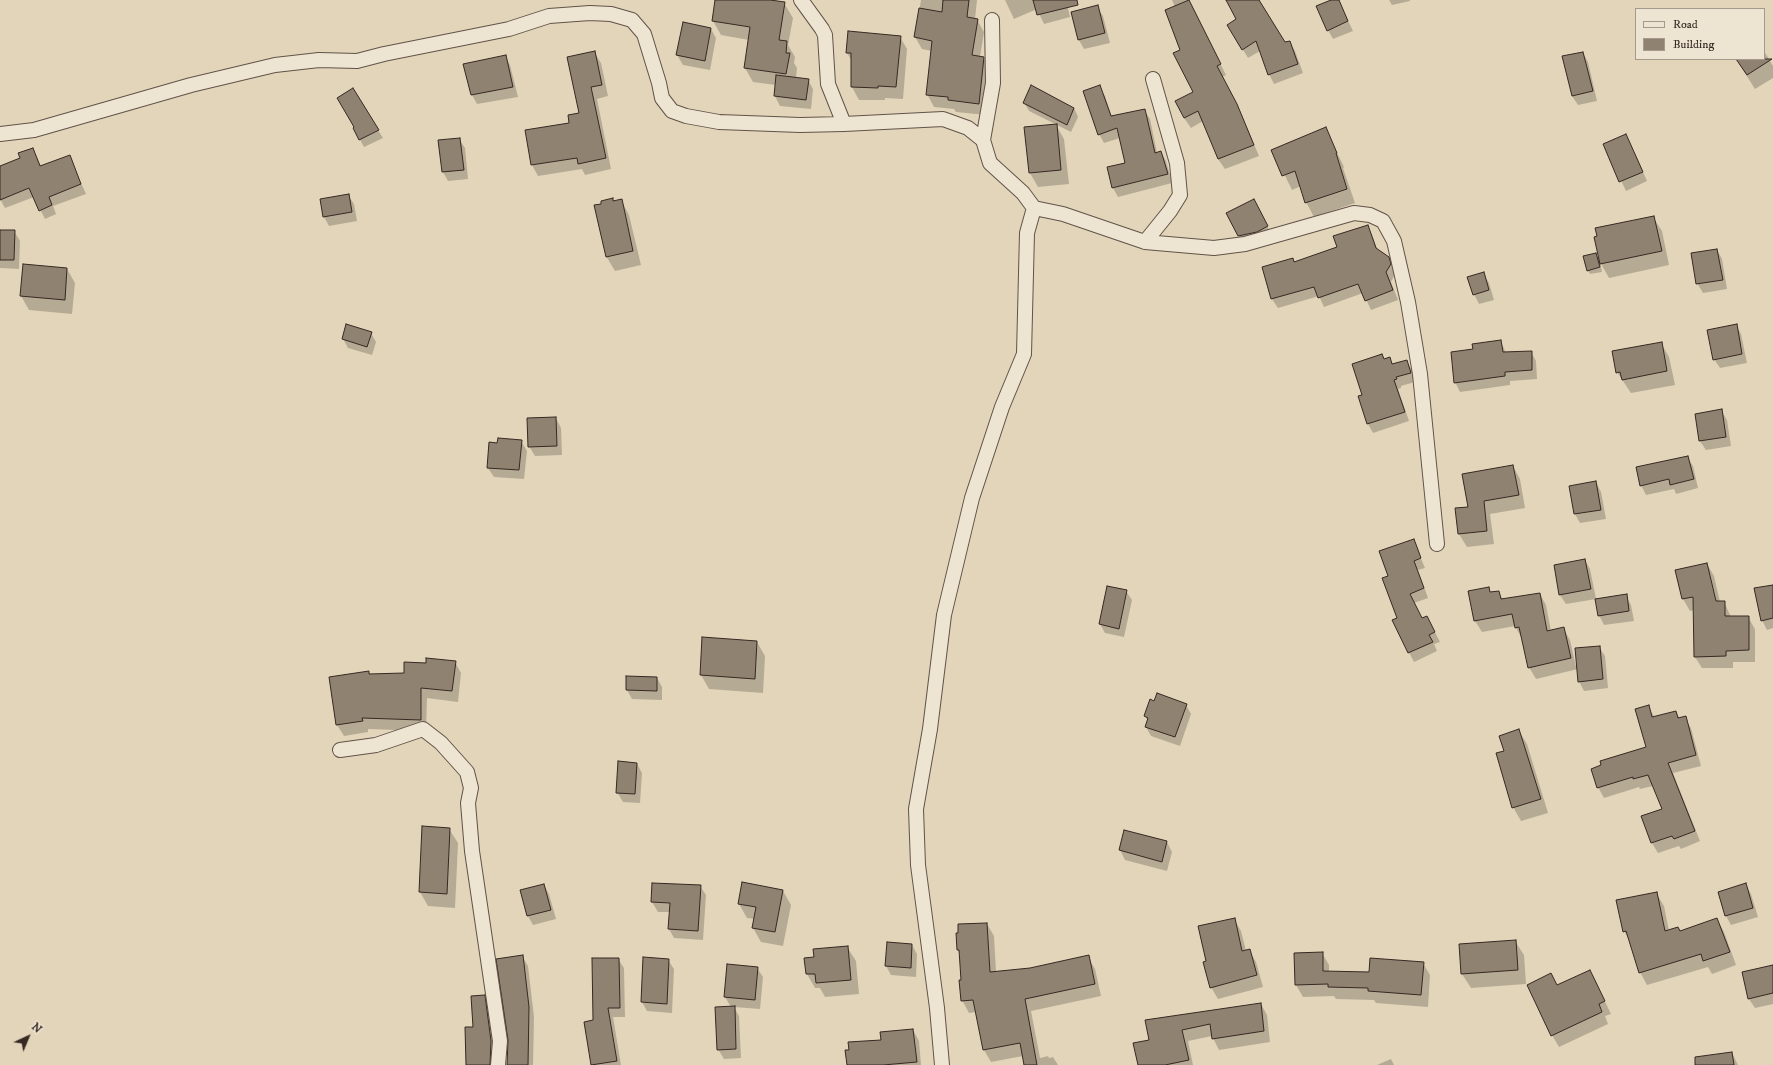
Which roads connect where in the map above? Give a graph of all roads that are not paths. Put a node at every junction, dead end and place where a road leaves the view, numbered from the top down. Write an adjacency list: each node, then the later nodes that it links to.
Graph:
1 (801, 0): 4 (street)
2 (992, 20): 6 (street)
3 (1153, 80): 8 (street)
4 (844, 124): 5 (street); 6 (street)
5 (0, 134)
6 (983, 140): 7 (street)
7 (1034, 208): 8 (street); 12 (street)
8 (1145, 242): 9 (street)
9 (1437, 544)
10 (340, 750): 11 (street)
11 (498, 1065)
12 (942, 1065)

